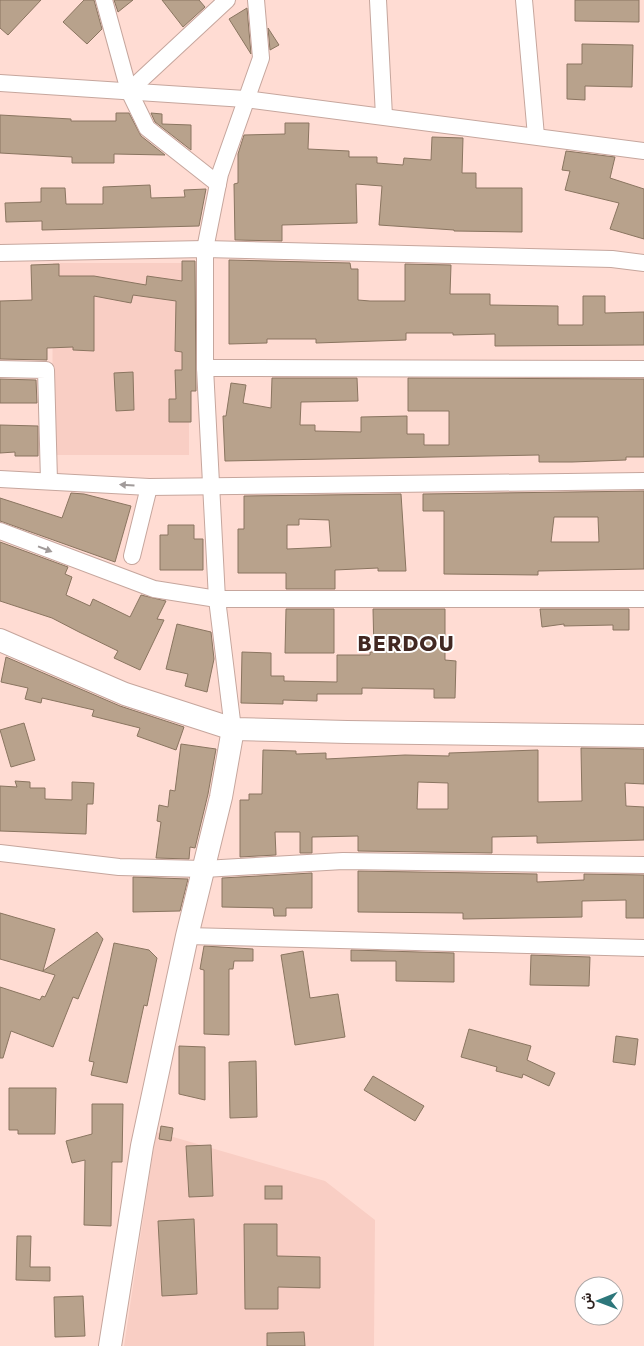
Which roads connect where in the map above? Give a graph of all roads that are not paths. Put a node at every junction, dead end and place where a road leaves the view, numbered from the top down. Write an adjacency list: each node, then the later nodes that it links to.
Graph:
1 (104, 0): 7 (street)
2 (227, 0): 7 (street)
3 (256, 0): 8 (street)
4 (378, 0): 9 (street)
5 (524, 0): 10 (street)
6 (0, 83): 7 (street)
7 (129, 91): 8 (street); 12 (street)
8 (246, 99): 9 (street); 12 (street)
9 (384, 116): 10 (street)
10 (536, 136): 11 (street)
11 (644, 151)
12 (218, 184): 13 (street)
13 (205, 249): 14 (street); 15 (street); 16 (street)
14 (0, 253)
15 (644, 263)
16 (205, 368): 18 (street); 23 (street)
17 (0, 369): 20 (street)
18 (644, 369)
19 (0, 479): 20 (street)
20 (49, 481): 22 (street, one-way to 20)
21 (644, 481): 23 (street)
22 (149, 486): 23 (street); 25 (street)
23 (211, 486): 26 (street)
24 (0, 531): 26 (street, one-way to 26)
25 (132, 556)
26 (217, 599): 27 (street); 29 (street)
27 (644, 599)
28 (0, 640): 29 (main road)
29 (233, 729): 30 (main road); 33 (main road)
30 (644, 736)
31 (0, 853): 33 (street)
32 (644, 865): 33 (street)
33 (204, 869): 34 (main road)
34 (188, 936): 35 (street); 36 (main road)
35 (644, 948)
36 (110, 1346)

